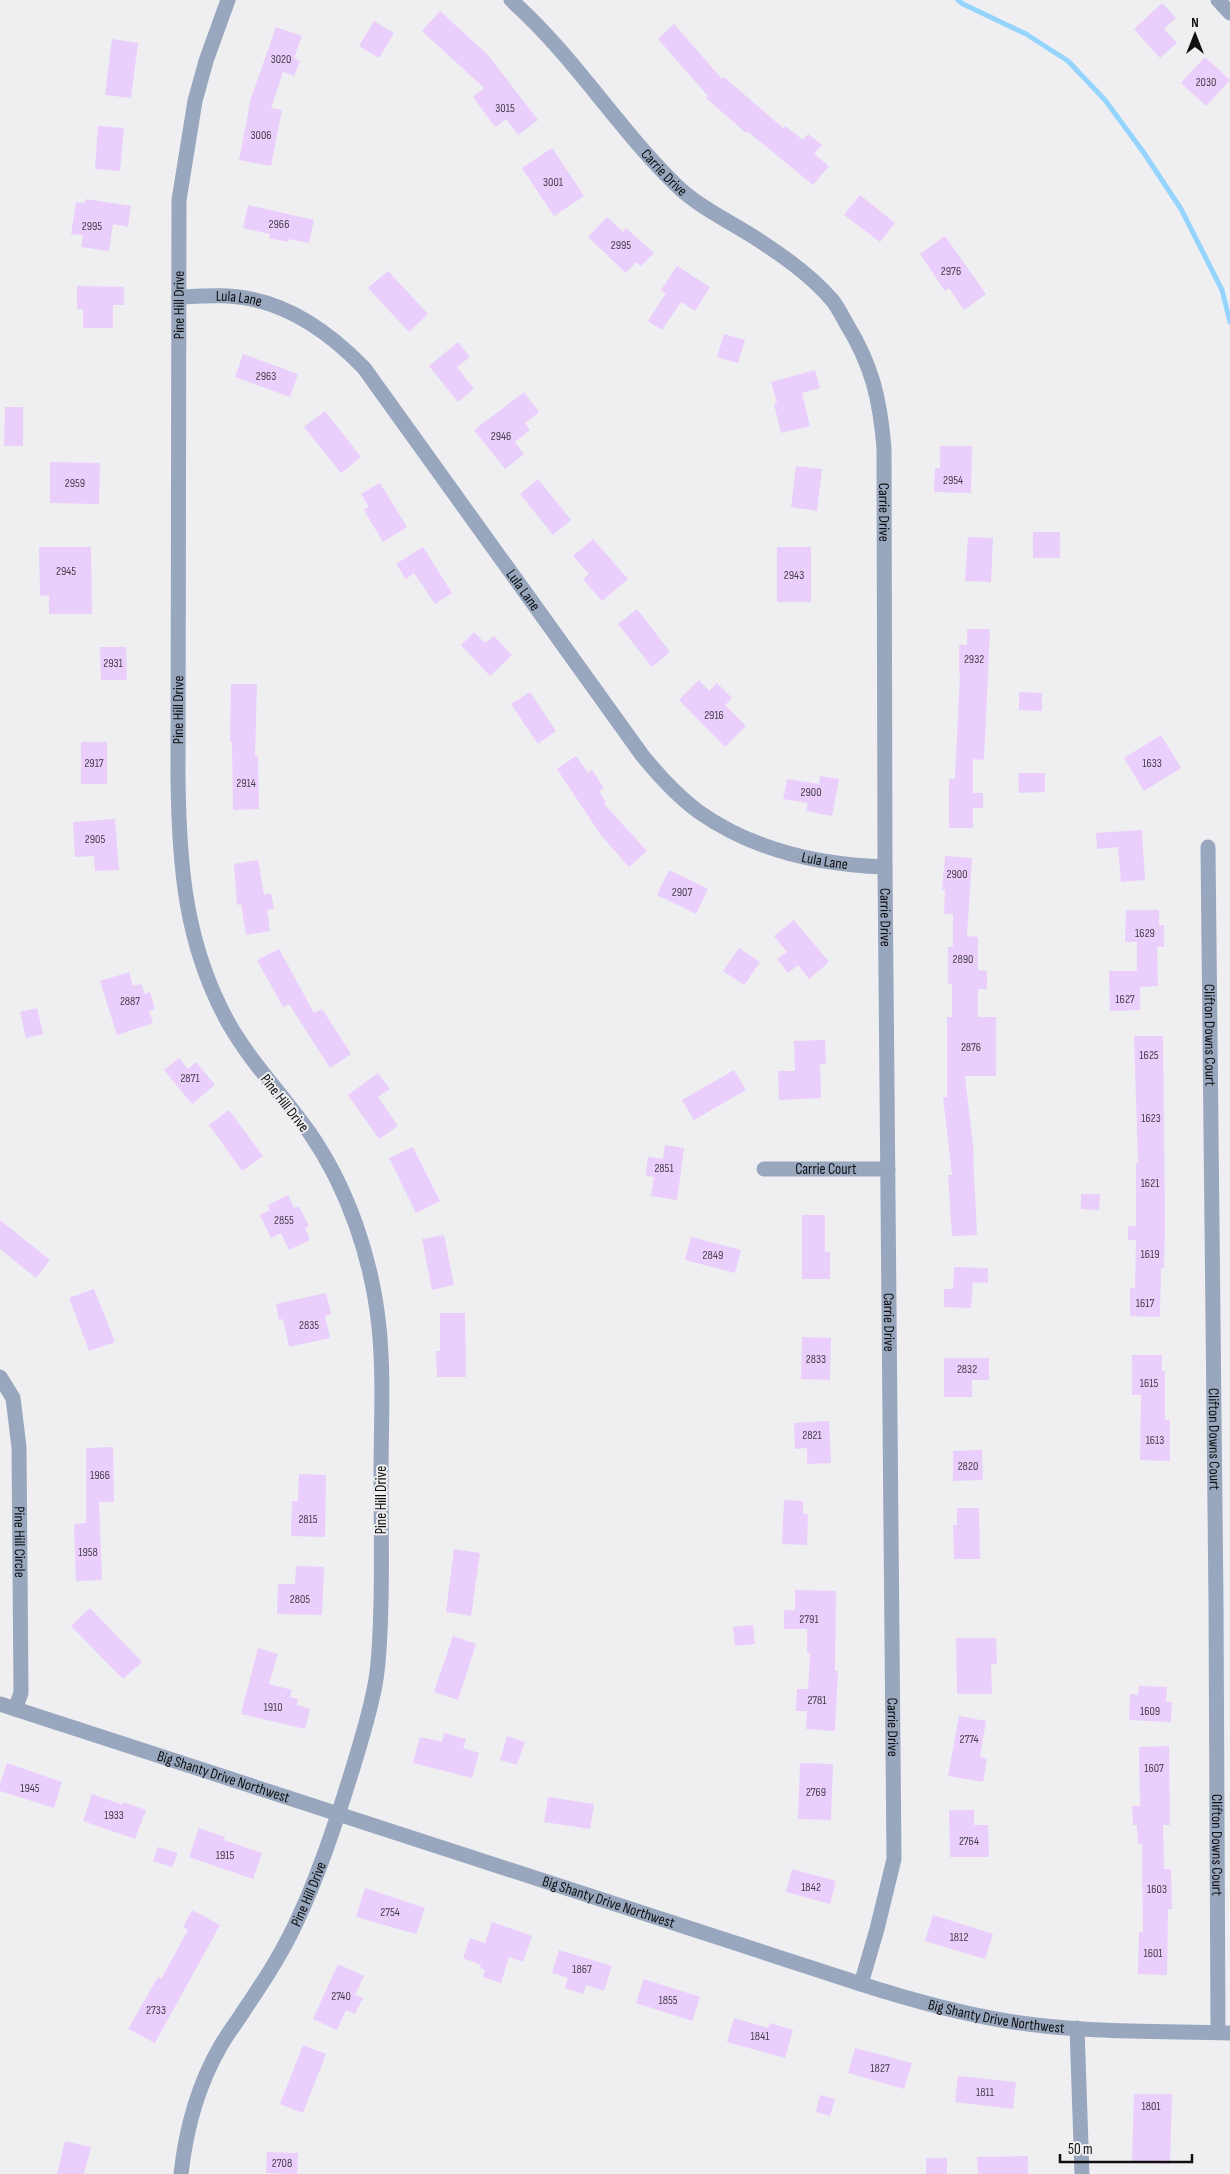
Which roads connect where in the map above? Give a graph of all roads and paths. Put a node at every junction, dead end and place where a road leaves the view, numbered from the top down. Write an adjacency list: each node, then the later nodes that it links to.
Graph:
1 (228, 0): 5 (street, Pine Hill Drive)
2 (511, 0): 7 (street, Carrie Drive)
3 (1218, 0): 4 (street)
4 (1230, 12)
5 (178, 297): 7 (street, Lula Lane); 13 (street, Pine Hill Drive)
6 (1208, 847): 16 (street, Clifton Downs Court)
7 (885, 867): 8 (street, Carrie Drive)
8 (888, 1168): 9 (street, Carrie Court); 14 (street, Carrie Drive)
9 (764, 1169)
10 (0, 1377): 12 (street, Pine Hill Circle)
11 (0, 1704): 12 (street, Big Shanty Drive Northwest)
12 (15, 1709): 13 (street, Big Shanty Drive Northwest)
13 (338, 1813): 14 (street, Big Shanty Drive Northwest); 17 (street, Pine Hill Drive)
14 (861, 1984): 15 (street, Big Shanty Drive Northwest)
15 (1077, 2028): 16 (street, Big Shanty Drive Northwest); 18 (street)
16 (1224, 2033)
17 (181, 2174)
18 (1082, 2174)

